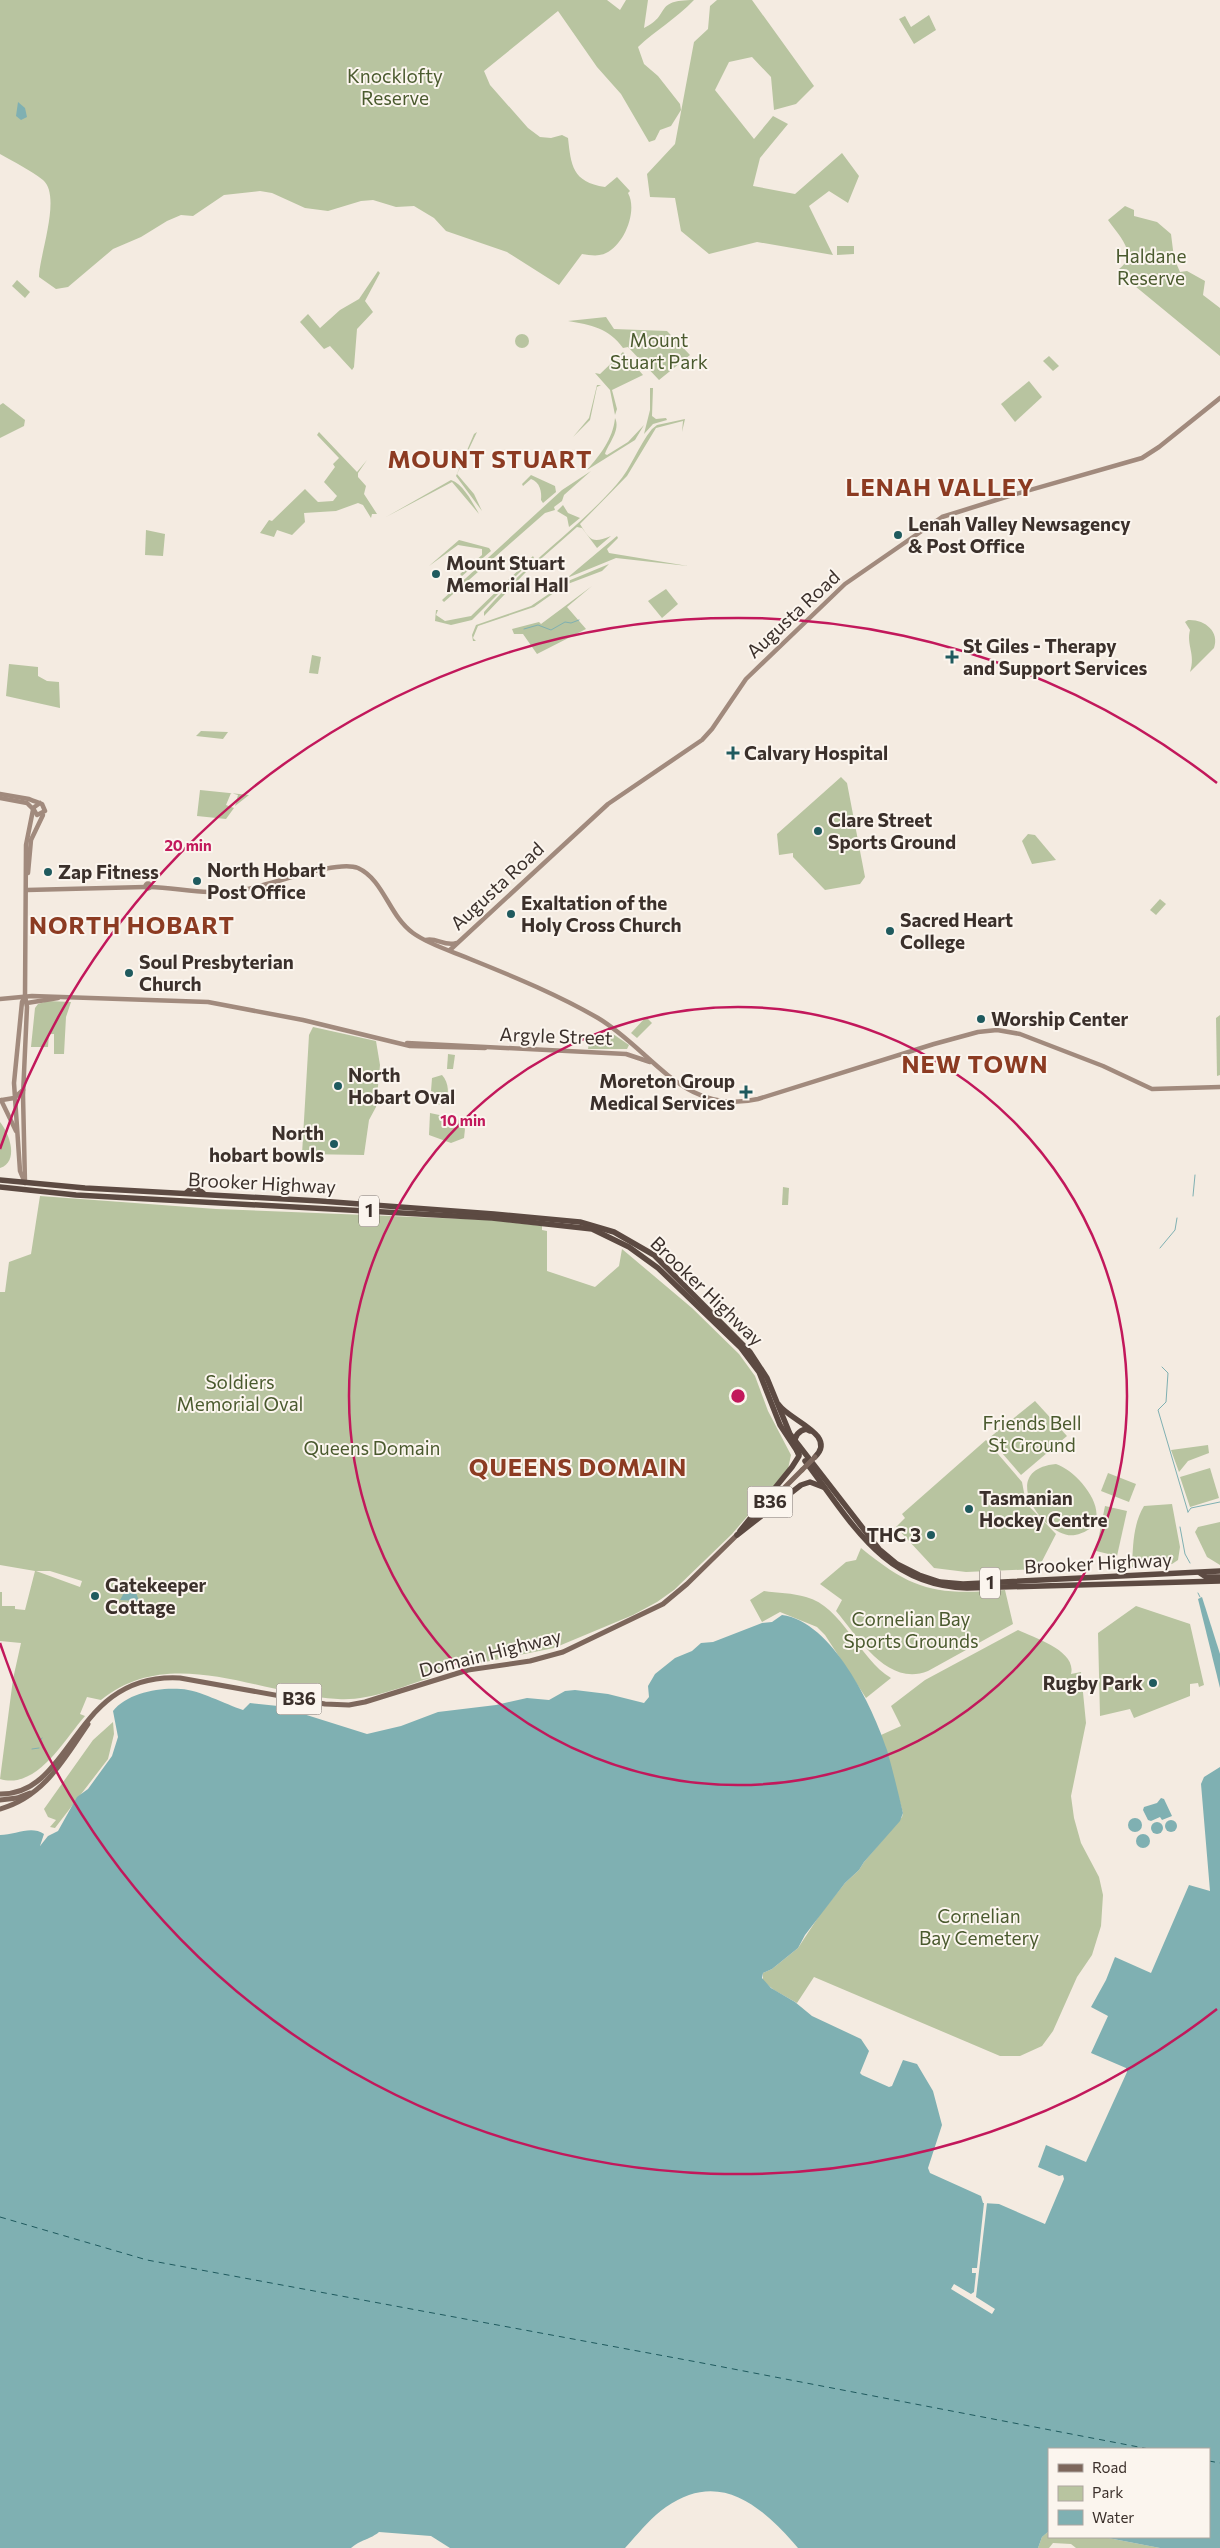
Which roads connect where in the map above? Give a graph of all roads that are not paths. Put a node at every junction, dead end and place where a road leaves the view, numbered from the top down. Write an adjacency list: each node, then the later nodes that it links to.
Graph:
1 (1220, 398): 10 (main road, Augusta Road)
2 (0, 794): 4 (main road)
3 (0, 798): 5 (main road)
4 (40, 803): 5 (main road); 6 (main road)
5 (33, 809): 6 (main road); 7 (main road)
6 (44, 813): 7 (main road)
7 (28, 873): 8 (main road)
8 (27, 890): 9 (main road); 13 (main road)
9 (426, 940): 10 (main road); 11 (main road)
10 (461, 940): 11 (main road, Augusta Road); 12 (main road)
11 (450, 950): 12 (main road)
12 (460, 954): 17 (main road)
13 (24, 996): 14 (main road, Argyle Street); 15 (main road, Argyle Street); 16 (main road); 23 (main road)
14 (62, 996): 16 (main road); 19 (main road, Argyle Street)
15 (0, 999)
16 (27, 1003): 22 (main road)
17 (633, 1042): 18 (main road); 19 (main road)
18 (640, 1050): 19 (main road, Argyle Street); 20 (main road)
19 (626, 1054): 20 (main road, Argyle Street)
20 (654, 1063): 21 (main road)
21 (1220, 1087)
22 (23, 1088): 23 (main road); 27 (main road)
23 (14, 1098): 24 (main road); 25 (main road)
24 (1, 1100): 25 (main road)
25 (18, 1137): 26 (main road)
26 (19, 1148): 27 (main road); 28 (main road)
27 (25, 1156): 28 (main road); 29 (main road)
28 (20, 1164): 30 (main road)
29 (26, 1164): 33 (main road); 34 (main road)
30 (20, 1171): 32 (main road); 33 (main road)
31 (0, 1180): 32 (highway)
32 (9, 1181): 33 (highway)
33 (25, 1183): 34 (highway, Brooker Highway); 35 (highway); 36 (highway)
34 (35, 1184): 37 (highway, Brooker Highway / 1)
35 (0, 1186): 36 (highway, 1)
36 (76, 1195): 38 (highway, Brooker Highway / 1)
37 (638, 1244): 38 (highway); 39 (highway, Brooker Highway / 1)
38 (652, 1264): 40 (highway, Brooker Highway / 1)
39 (773, 1392): 40 (highway, Brooker Highway / 1); 41 (highway)
40 (796, 1446): 41 (highway); 42 (highway, Brooker Highway / 1); 43 (highway, Brooker Highway / 1); 44 (highway)
41 (815, 1457): 44 (main road, Domain Highway / B36, bridge)
42 (833, 1498): 43 (highway, Brooker Highway / 1); 44 (highway)
43 (850, 1516): 45 (highway, Brooker Highway / 1)
44 (738, 1535): 50 (main road, Domain Highway / B36)
45 (864, 1535): 46 (highway, Brooker Highway / 1); 49 (highway, Brooker Highway / 1)
46 (1220, 1571)
47 (1200, 1573): 48 (highway, Brooker Highway)
48 (1220, 1577)
49 (1220, 1581)
50 (138, 1683): 51 (main road, Domain Highway / B36); 52 (main road, Domain Highway / B36)
51 (64, 1759): 52 (main road, Domain Highway / B36); 53 (main road, Domain Highway / B36)
52 (0, 1797)
53 (0, 1809)

